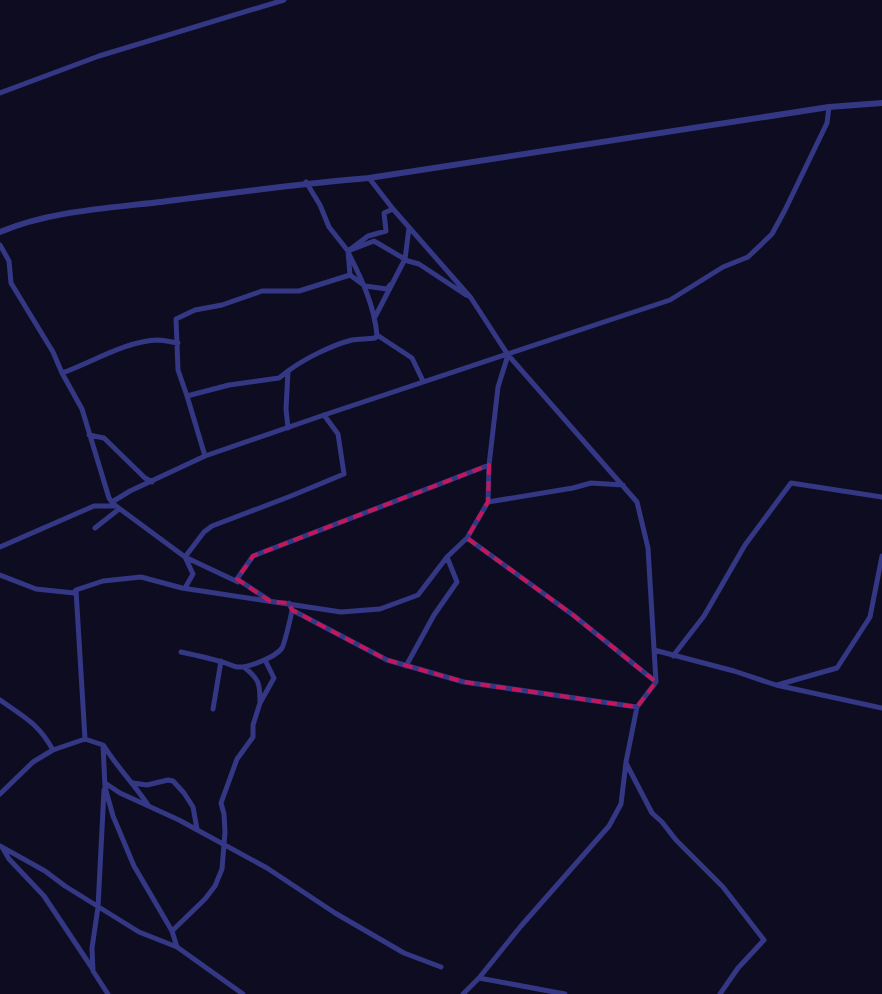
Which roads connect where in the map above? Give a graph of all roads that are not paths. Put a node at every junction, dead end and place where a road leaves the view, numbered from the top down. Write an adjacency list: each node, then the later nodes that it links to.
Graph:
1 (284, 0): 2 (street)
2 (0, 93)
3 (882, 103): 4 (street)
4 (829, 107): 5 (street); 20 (street)
5 (369, 178): 6 (street); 7 (street)
6 (306, 182): 9 (street); 11 (street)
7 (393, 209): 8 (street); 11 (street)
8 (409, 228): 12 (street); 16 (street)
9 (0, 232)
10 (0, 245): 22 (street)
11 (348, 251): 12 (street); 13 (street); 15 (street)
12 (405, 259): 14 (street); 16 (street)
13 (350, 275): 15 (street); 19 (street)
14 (394, 282): 15 (street); 17 (street)
15 (365, 286): 17 (street)
16 (471, 298): 20 (street)
17 (375, 318): 18 (street)
18 (377, 335): 21 (street); 23 (street)
19 (178, 343): 22 (street); 24 (street)
20 (508, 355): 23 (street); 29 (street); 31 (street)
21 (288, 371): 24 (street); 26 (street)
22 (62, 373): 27 (street)
23 (423, 382): 25 (street)
24 (187, 396): 28 (street)
25 (324, 415): 26 (street); 39 (street)
26 (288, 428): 28 (street)
27 (90, 435): 30 (street); 34 (street)
28 (205, 456): 30 (street)
29 (489, 464): 33 (street); 42 (street)
30 (152, 482): 34 (street)
31 (623, 485): 33 (street); 48 (street)
32 (882, 497): 50 (street)
33 (488, 502): 36 (street)
34 (116, 506): 35 (street); 37 (street); 39 (street)
35 (95, 528)
36 (467, 538): 40 (street); 55 (street)
37 (0, 547)
38 (882, 556): 56 (street)
39 (185, 557): 42 (street); 43 (street)
40 (447, 557): 46 (street); 53 (street)
41 (0, 575): 44 (street)
42 (237, 579): 45 (street)
43 (185, 588): 44 (street); 45 (street)
44 (76, 590): 62 (street)
45 (271, 602): 46 (street)
46 (289, 603): 47 (street)
47 (292, 610): 51 (street); 53 (street)
48 (654, 650): 50 (street); 55 (street)
49 (181, 652): 52 (street)
50 (673, 656): 56 (street)
51 (264, 660): 54 (street); 58 (street)
52 (221, 661): 54 (street); 61 (street)
53 (406, 666): 59 (street)
54 (244, 667): 58 (street)
55 (656, 682): 59 (street)
56 (776, 686): 60 (street)
57 (0, 700): 64 (street)
58 (260, 703): 71 (street)
59 (637, 707): 65 (street)
60 (882, 708)
61 (213, 709)
62 (86, 739): 63 (street); 64 (street)
63 (103, 745): 66 (street); 67 (street)
64 (53, 750): 68 (street)
65 (626, 762): 78 (street); 83 (street)
66 (105, 783): 69 (street); 73 (street); 74 (street)
67 (133, 784): 69 (street); 70 (street)
68 (0, 794)
69 (148, 805): 70 (street)
70 (197, 829): 71 (street)
71 (223, 844): 74 (street); 76 (street)
72 (1, 846): 73 (street); 77 (street)
73 (98, 908): 75 (street); 77 (street)
74 (172, 931): 75 (street)
75 (177, 947): 80 (street)
76 (441, 967)
77 (93, 971): 79 (street)
78 (479, 978): 81 (street); 82 (street)
79 (108, 994)
80 (243, 994)
81 (463, 994)
82 (564, 994)
83 (720, 994)

